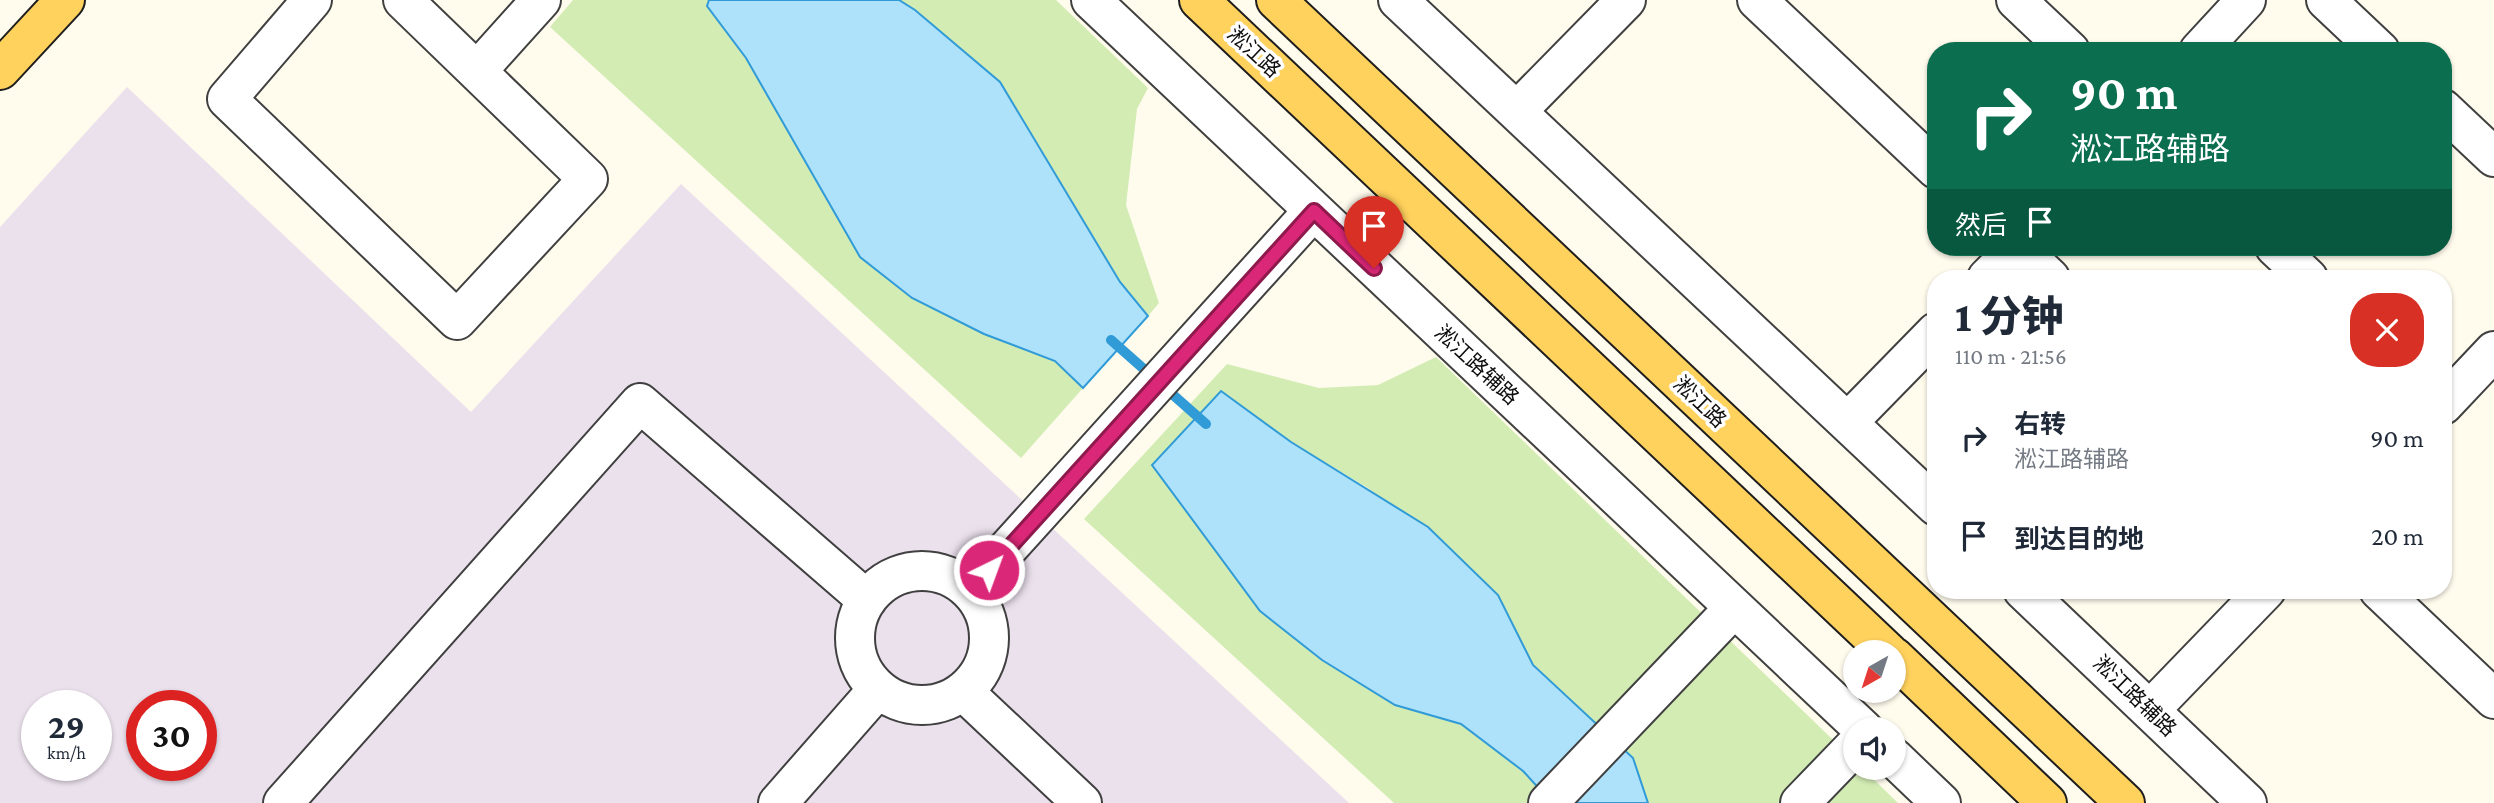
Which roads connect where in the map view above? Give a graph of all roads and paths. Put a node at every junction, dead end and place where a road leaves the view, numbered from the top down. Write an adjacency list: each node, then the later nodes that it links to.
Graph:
1 (65, 0): 17 (main road)
2 (312, 0): 18 (street)
3 (403, 0): 18 (street)
4 (541, 0): 18 (street)
5 (1091, 0): 23 (street, 淞江路辅路)
6 (1199, 0): 41 (main road, 淞江路)
7 (1276, 0): 57 (main road, 淞江路)
8 (1398, 0): 19 (street)
9 (1626, 0): 19 (street)
10 (1757, 0): 22 (street)
11 (2016, 0): 14 (street)
12 (2246, 0): 15 (street)
13 (2326, 0): 16 (street)
14 (2060, 42)
15 (2207, 42)
16 (2370, 42)
17 (0, 70)
18 (478, 70)
19 (1517, 111): 33 (street)
20 (2452, 117): 21 (street)
21 (2494, 157)
22 (1927, 161)
23 (1314, 211): 35 (street); 40 (street, 淞江路辅路)
24 (2009, 256): 27 (street)
25 (2027, 256): 28 (street)
26 (2285, 256): 29 (street)
27 (1995, 270)
28 (2042, 270)
29 (2299, 270)
30 (1927, 341): 33 (street)
31 (2494, 351): 32 (street)
32 (2452, 395)
33 (1848, 422): 34 (street)
34 (1927, 497)
35 (970, 590): 39 (street); 44 (street)
36 (2033, 599): 46 (street, 淞江路辅路)
37 (2257, 599): 46 (street)
38 (2388, 599): 45 (street)
39 (867, 600): 43 (street); 51 (street)
40 (1734, 608): 47 (street, 淞江路辅路); 50 (street)
41 (1875, 640)
42 (1906, 668): 56 (main road)
43 (878, 689): 44 (street); 52 (street)
44 (964, 692): 53 (street)
45 (2494, 699)
46 (2150, 710): 58 (street, 淞江路辅路)
47 (1850, 717)
48 (1843, 758): 54 (street)
49 (1906, 769): 55 (street)
50 (1554, 797)
51 (283, 803)
52 (778, 803)
53 (1082, 803)
54 (1800, 803)
55 (1941, 803)
56 (2047, 803)
57 (2125, 803)
58 (2247, 803)

